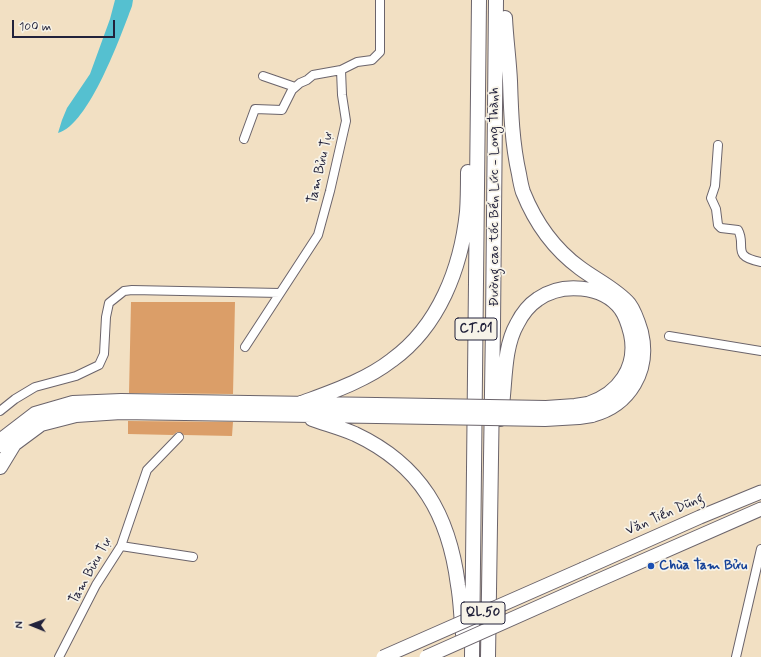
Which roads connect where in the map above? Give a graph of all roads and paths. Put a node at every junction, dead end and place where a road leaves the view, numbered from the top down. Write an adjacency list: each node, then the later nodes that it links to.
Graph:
1 (380, 0): 6 (street)
2 (475, 0): 16 (highway)
3 (479, 0): 33 (highway, Đường cao tốc Bến Lức - Long Thành / CT.01)
4 (496, 0): 25 (highway, Đường cao tốc Bến Lức - Long Thành / CT.01)
5 (503, 0): 17 (highway)
6 (341, 70): 8 (street); 12 (street, Tam Bửu Tự)
7 (263, 76): 8 (street)
8 (295, 87): 9 (street)
9 (244, 139)
10 (718, 145): 11 (street)
11 (761, 262)
12 (280, 293): 14 (street, Tam Bửu Tự); 18 (street)
13 (669, 336): 15 (street)
14 (245, 347)
15 (761, 351)
16 (299, 409): 17 (highway, bridge); 20 (highway); 21 (highway); 32 (highway)
17 (590, 409): 25 (highway)
18 (0, 411)
19 (179, 437): 24 (street, Tam Bừu Tự)
20 (0, 445)
21 (0, 467)
22 (761, 492): 30 (highway, Văn Tiến Dũng / QL.50, bridge)
23 (761, 509): 31 (highway, QL.50, bridge)
24 (121, 546): 27 (street); 29 (street, Tam Bừu Tự)
25 (490, 547): 34 (highway, Đường cao tốc Bến Lức - Long Thành / CT.01)
26 (761, 549): 28 (street)
27 (193, 558)
28 (758, 572): 35 (street)
29 (59, 657)
30 (383, 657)
31 (426, 657)
32 (466, 657)
33 (472, 657)
34 (488, 657)
35 (736, 657)

